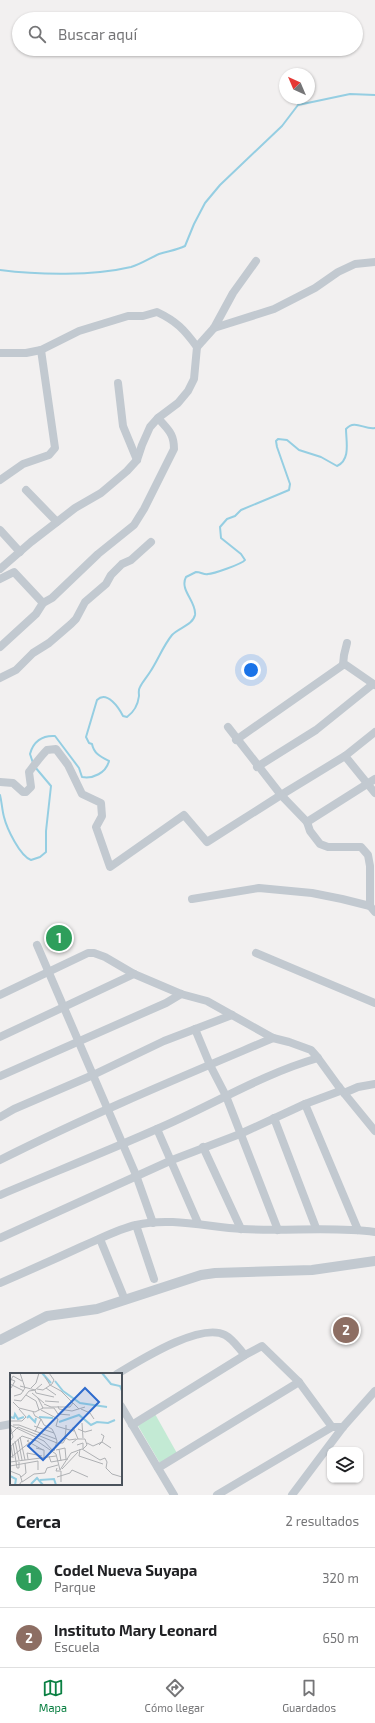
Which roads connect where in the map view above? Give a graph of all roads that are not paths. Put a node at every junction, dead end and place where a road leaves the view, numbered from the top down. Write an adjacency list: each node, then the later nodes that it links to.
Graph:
1 (256, 260): 3 (street)
2 (375, 262): 3 (street)
3 (214, 328): 4 (street)
4 (196, 347): 5 (street); 8 (street)
5 (41, 350): 6 (street); 10 (street)
6 (0, 353)
7 (118, 383): 9 (street)
8 (158, 418): 9 (street); 18 (street)
9 (137, 460): 12 (street)
10 (0, 480)
11 (26, 490): 12 (street)
12 (57, 522): 15 (street)
13 (0, 530): 15 (street)
14 (151, 542): 22 (street)
15 (20, 552): 16 (street)
16 (0, 569)
17 (0, 579): 18 (street)
18 (43, 604): 20 (street)
19 (347, 644): 21 (street)
20 (0, 647)
21 (343, 665): 23 (street); 26 (street)
22 (0, 678)
23 (374, 685): 28 (street)
24 (228, 727): 26 (street)
25 (375, 732): 27 (street)
26 (236, 740): 28 (street)
27 (345, 756): 29 (street); 32 (street)
28 (257, 767): 32 (street)
29 (372, 781): 31 (street); 33 (street)
30 (0, 782): 32 (street)
31 (375, 793)
32 (281, 795): 33 (street)
33 (307, 822): 35 (street)
34 (192, 899): 35 (street)
35 (373, 909)
36 (37, 945): 38 (street)
37 (256, 952): 42 (street)
38 (48, 973): 39 (street); 41 (street); 43 (street)
39 (134, 974): 40 (street); 43 (street)
40 (181, 994): 44 (street); 48 (street)
41 (0, 995)
42 (375, 1003)
43 (64, 1008): 46 (street); 48 (street)
44 (232, 1015): 45 (street); 47 (street)
45 (195, 1029): 50 (street); 51 (street)
46 (0, 1037)
47 (273, 1038): 49 (street); 50 (street)
48 (79, 1041): 51 (street); 52 (street)
49 (318, 1058): 54 (street); 55 (street)
50 (210, 1065): 55 (street); 57 (street)
51 (93, 1075): 57 (street); 58 (street)
52 (0, 1076)
53 (375, 1084): 54 (street)
54 (341, 1090): 56 (street); 61 (street)
55 (226, 1096): 60 (street); 62 (street)
56 (305, 1104): 59 (street); 75 (street)
57 (107, 1110): 63 (street); 65 (street)
58 (0, 1117)
59 (274, 1118): 62 (street); 72 (street)
60 (157, 1129): 63 (street); 66 (street)
61 (375, 1131)
62 (240, 1134): 64 (street); 74 (street)
63 (122, 1143): 67 (street); 68 (street)
64 (203, 1147): 66 (street); 73 (street)
65 (0, 1160)
66 (172, 1160): 67 (street); 70 (street)
67 (136, 1176): 69 (street); 77 (street)
68 (0, 1195)
69 (153, 1222): 70 (street); 71 (street)
70 (198, 1224): 73 (street)
71 (136, 1225): 78 (street); 80 (street)
72 (316, 1228): 74 (street); 75 (street)
73 (241, 1229): 74 (street)
74 (278, 1230)
75 (358, 1230): 76 (street)
76 (375, 1232)
77 (0, 1238)
78 (100, 1239): 81 (street); 82 (street)
79 (375, 1261): 82 (street)
80 (154, 1279)
81 (0, 1284)
82 (125, 1300): 83 (street)
83 (0, 1340)
84 (245, 1355): 85 (street); 86 (street); 90 (street)
85 (119, 1373)
86 (299, 1382): 92 (street); 94 (street)
87 (375, 1391): 93 (street)
88 (122, 1408): 90 (street)
89 (10, 1424): 91 (street)
90 (132, 1425): 94 (street)
91 (0, 1426)
92 (332, 1427): 93 (street); 96 (street)
93 (343, 1427): 97 (street)
94 (158, 1468): 95 (street)
95 (174, 1495)
96 (218, 1495)
97 (292, 1495)

